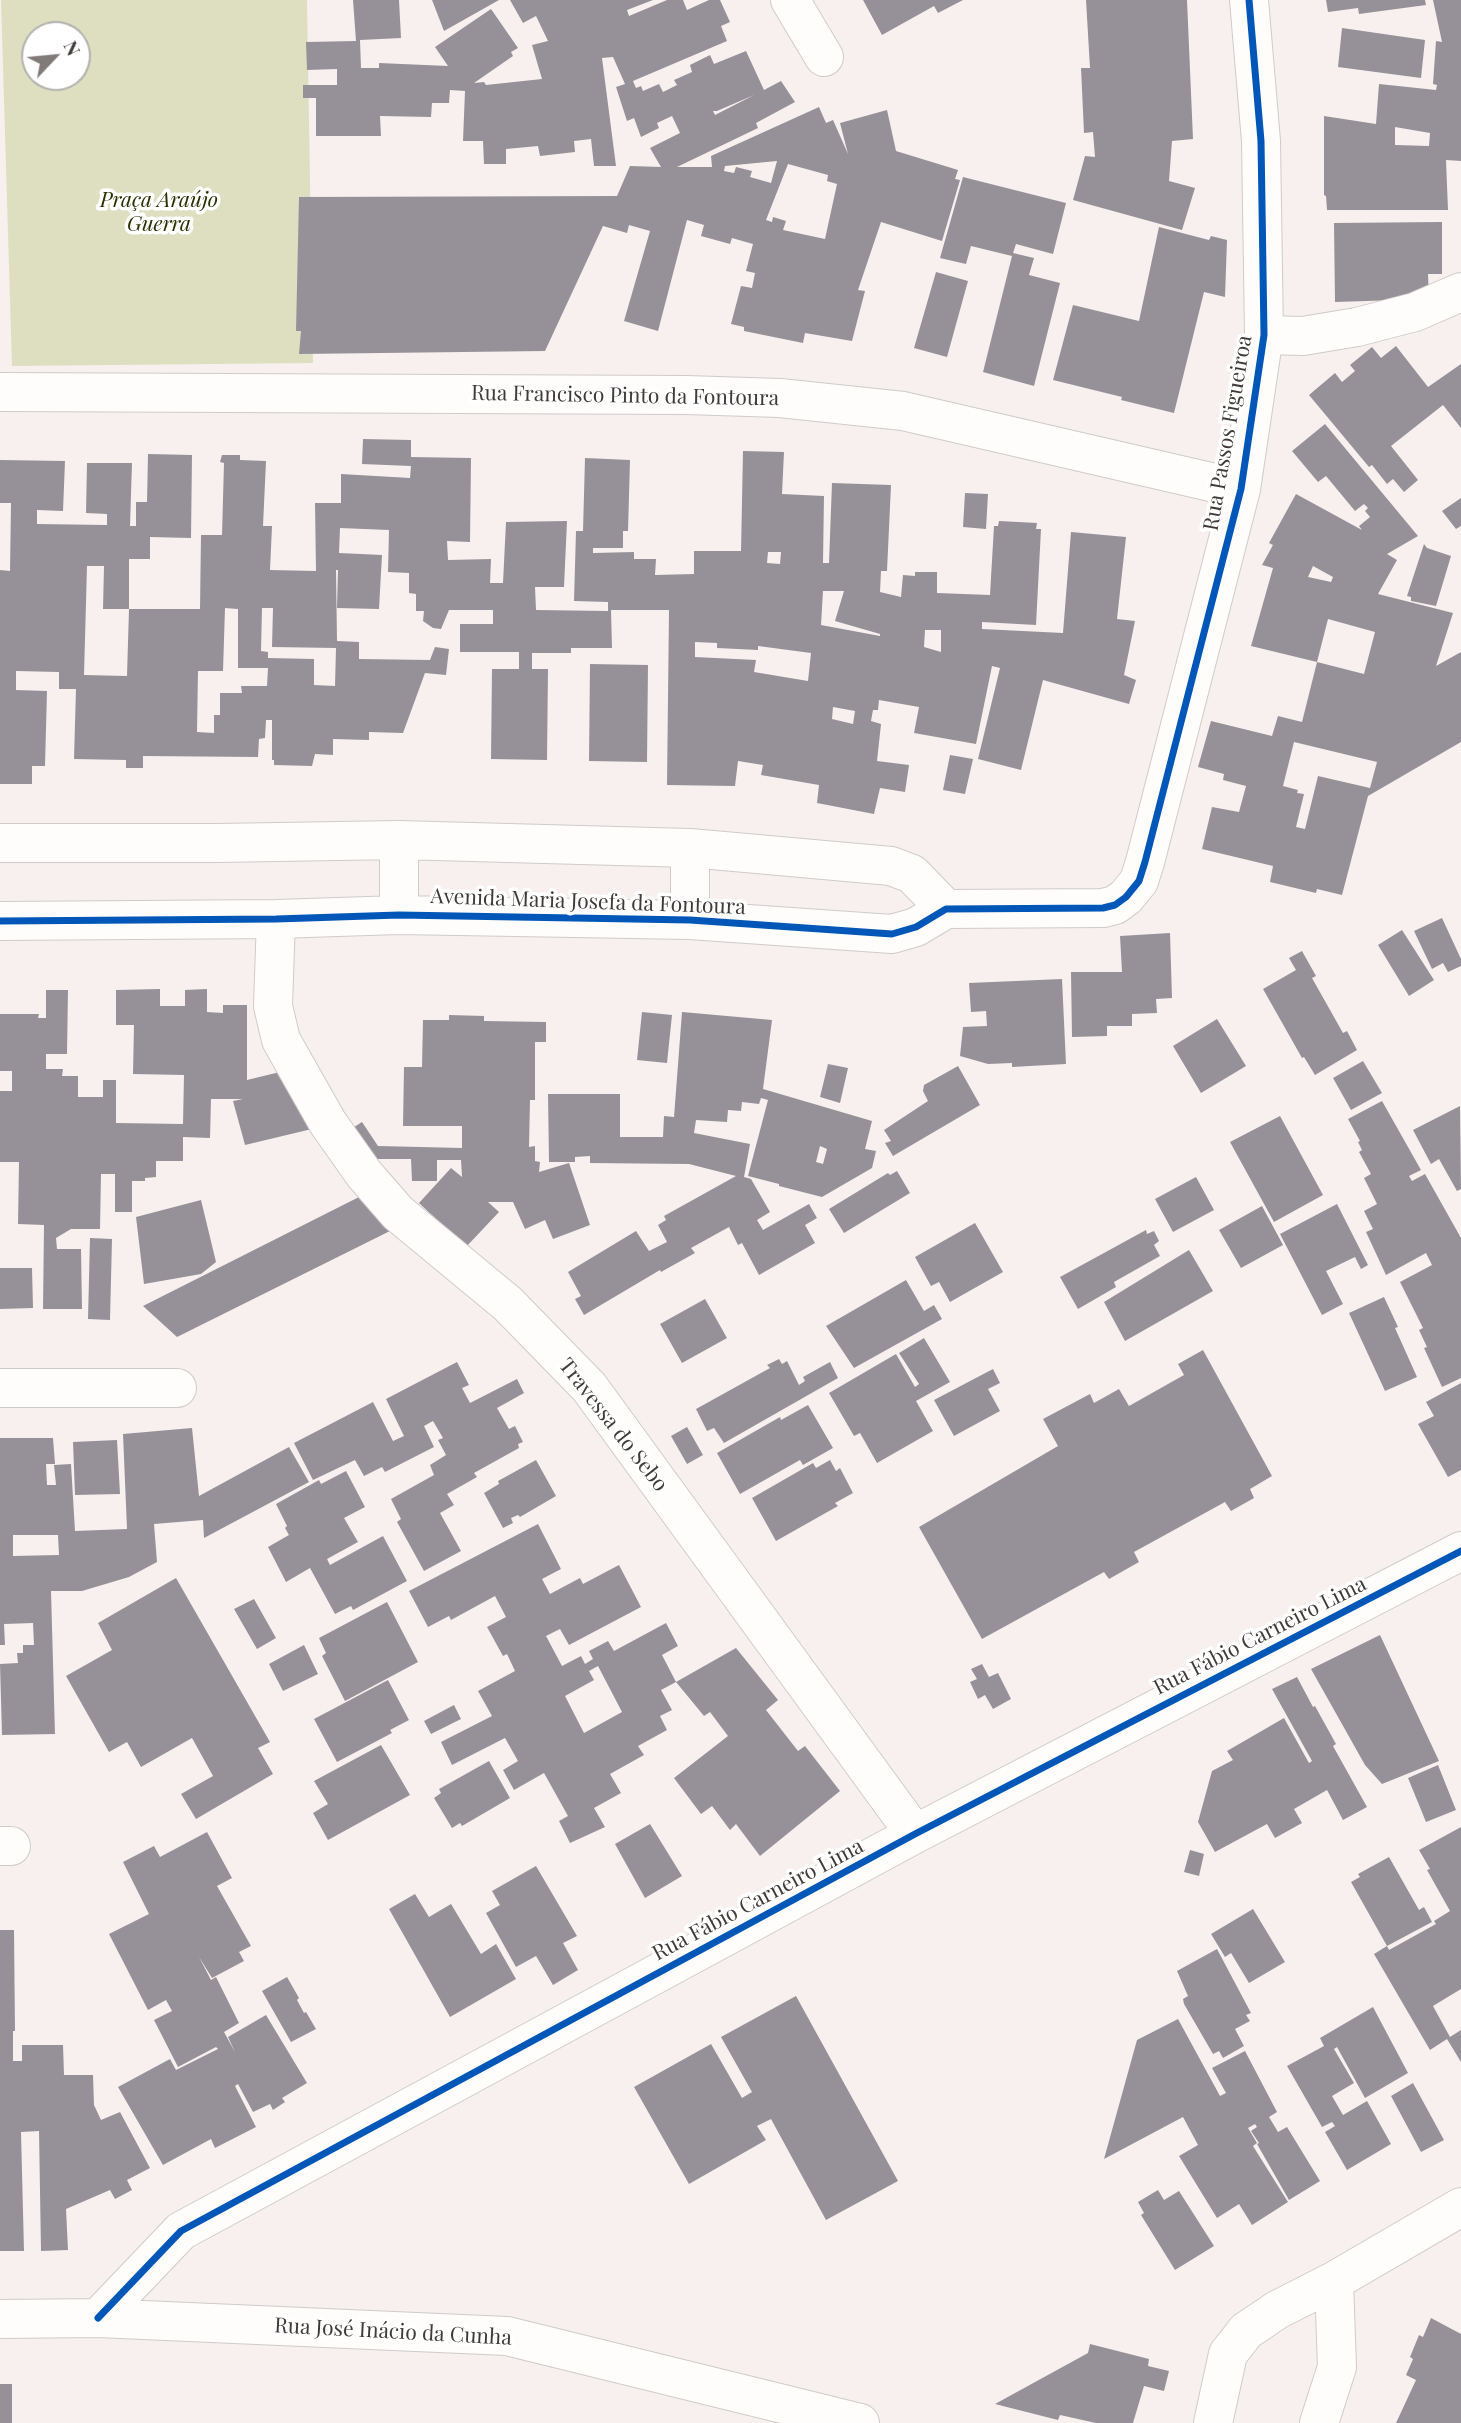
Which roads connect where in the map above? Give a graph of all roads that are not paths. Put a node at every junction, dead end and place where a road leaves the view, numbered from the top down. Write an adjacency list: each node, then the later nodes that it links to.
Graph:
1 (790, 0): 3 (street)
2 (1249, 0): 5 (street, Rua Passos Figueiroa)
3 (824, 57)
4 (1461, 292): 5 (street)
5 (1264, 335): 7 (street, Rua Passos Figueiroa)
6 (0, 392): 7 (street, Rua Francisco Pinto da Fontoura)
7 (1241, 489): 11 (street, Rua Passos Figueiroa)
8 (399, 840): 9 (street); 10 (street); 12 (street)
9 (0, 842)
10 (690, 848): 11 (street); 14 (street)
11 (946, 909): 14 (street, Avenida Maria Josefa da Fontoura)
12 (399, 915): 13 (street, Avenida Maria Josefa da Fontoura); 14 (street, Avenida Maria Josefa da Fontoura)
13 (276, 919): 15 (street, Avenida Maria Josefa da Fontoura); 19 (street, Travessa do Sebo)
14 (690, 919)
15 (0, 921)
16 (0, 1388): 17 (street)
17 (177, 1388)
18 (1461, 1551): 19 (street, Rua Fábio Carneiro Lima)
19 (915, 1835): 22 (street, Rua Fábio Carneiro Lima)
20 (1461, 2207): 21 (street)
21 (1334, 2281): 25 (street); 26 (street)
22 (98, 2318): 23 (street, Rua José Inácio da Cunha); 24 (street, Rua José Inácio da Cunha)
23 (0, 2319)
24 (860, 2423)
25 (1213, 2423)
26 (1319, 2423)

